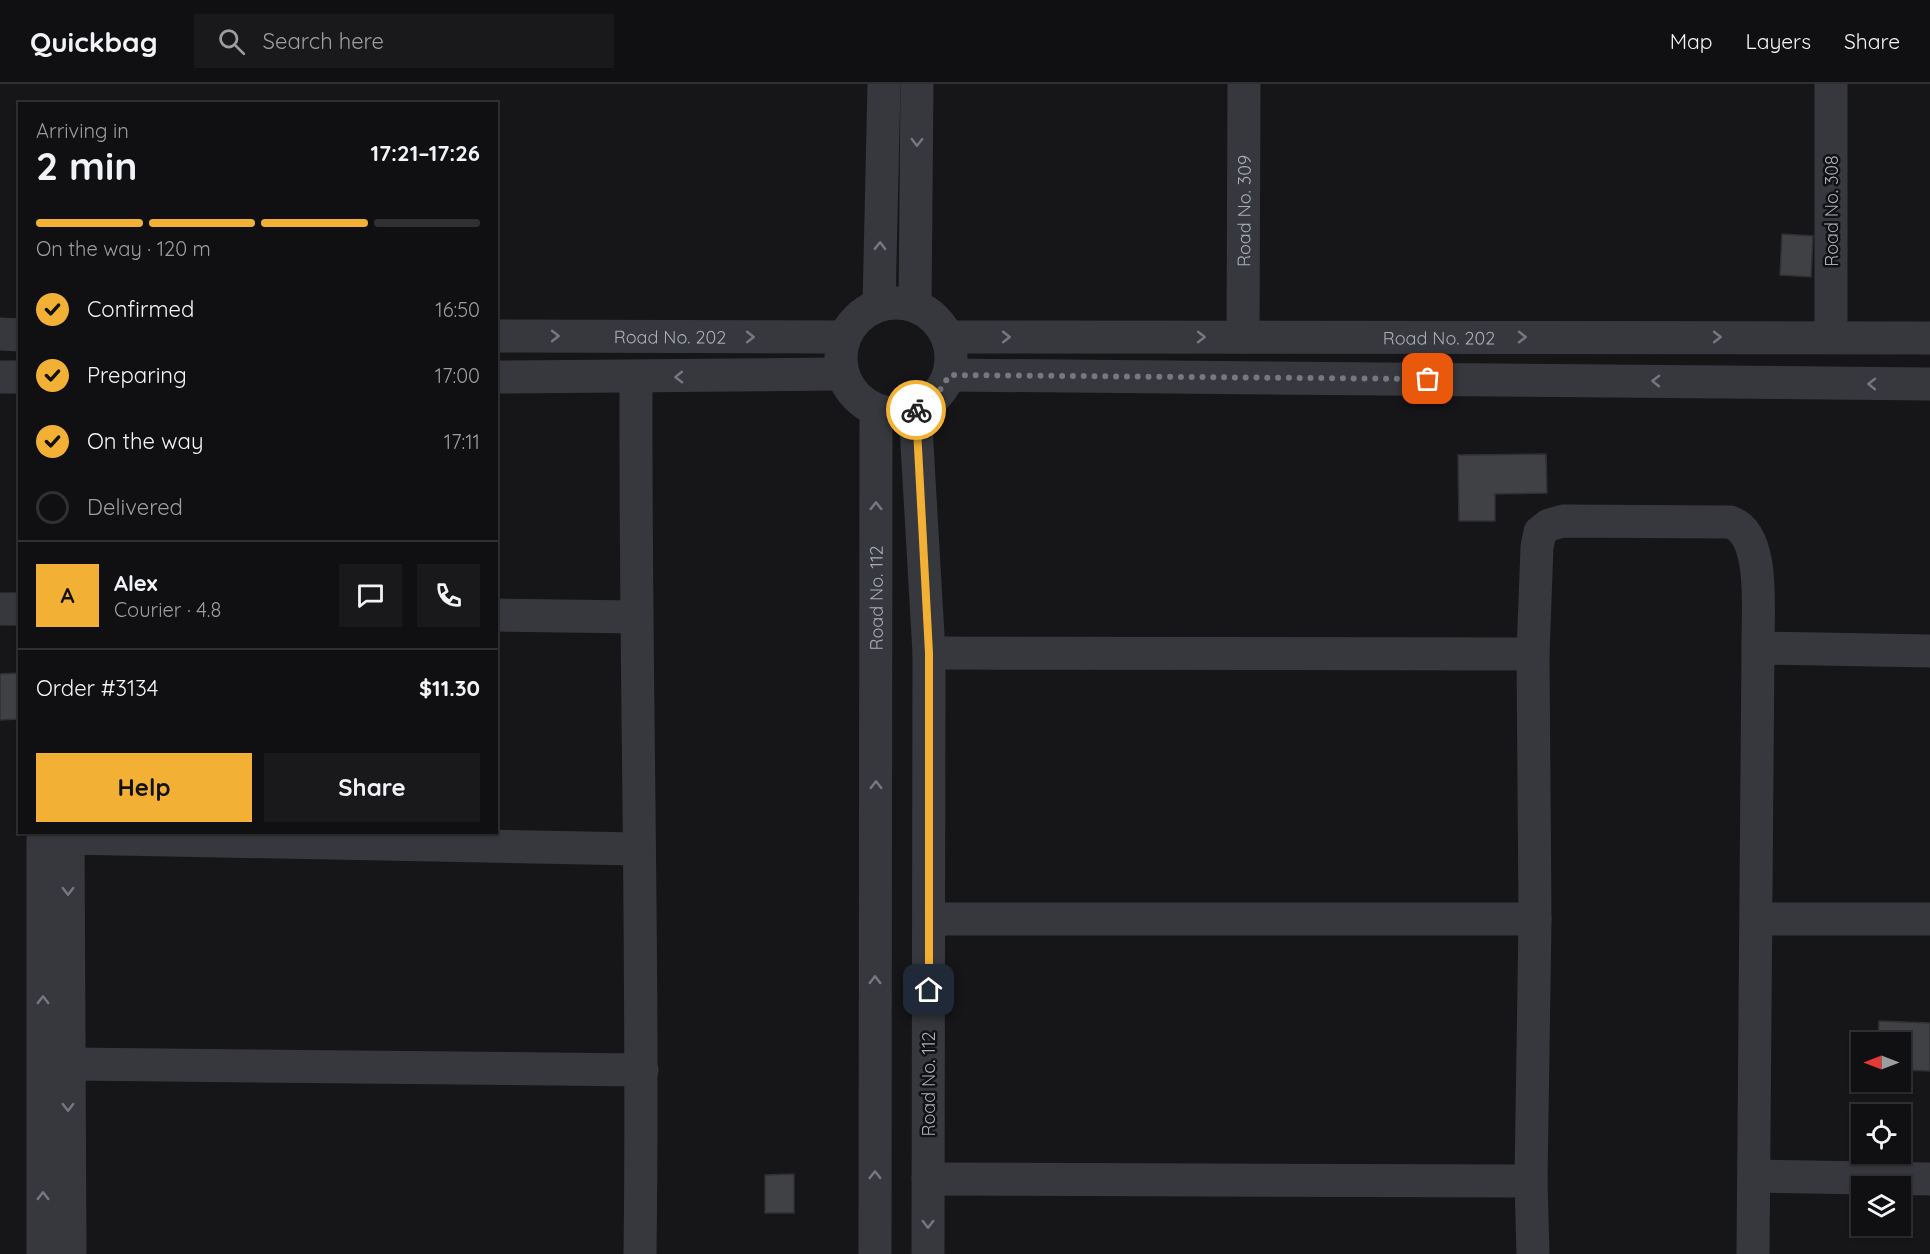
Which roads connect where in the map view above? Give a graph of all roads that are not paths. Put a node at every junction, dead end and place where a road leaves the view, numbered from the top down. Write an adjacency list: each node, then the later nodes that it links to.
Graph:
1 (884, 84): 5 (street, one-way to 1)
2 (917, 84): 6 (street, one-way to 6)
3 (1244, 84): 10 (street, Road No. 309)
4 (1831, 84): 13 (street, Road No. 308)
5 (879, 305): 6 (street); 11 (street)
6 (915, 306): 12 (street)
7 (0, 334): 8 (street)
8 (18, 334)
9 (498, 336): 11 (street, Road No. 202, one-way to 11)
10 (1243, 337): 12 (street, Road No. 202, one-way to 10); 13 (street, Road No. 202, one-way to 13)
11 (844, 338): 15 (street)
12 (947, 338): 16 (street)
13 (1831, 338): 14 (street, Road No. 202)
14 (1930, 338)
15 (842, 374): 20 (street, one-way to 20); 22 (street)
16 (949, 375): 21 (street, one-way to 16); 23 (street)
17 (0, 376): 18 (street)
18 (18, 377)
19 (498, 377): 20 (street)
20 (636, 378): 27 (street)
21 (1930, 384)
22 (876, 410): 23 (street); 47 (street, Road No. 112, one-way to 22)
23 (915, 410): 30 (street, Road No. 112)
24 (0, 609): 25 (street)
25 (18, 609)
26 (498, 615): 27 (street)
27 (636, 617): 33 (street)
28 (1758, 648): 29 (street); 31 (street); 37 (street)
29 (1930, 651)
30 (929, 653): 31 (street); 34 (street, Road No. 112)
31 (1533, 654): 36 (street)
32 (60, 834): 33 (street); 38 (street, one-way to 38); 44 (street, one-way to 32)
33 (638, 849): 39 (street)
34 (929, 919): 36 (street); 41 (street, Road No. 112)
35 (1930, 919): 37 (street)
36 (1535, 920): 43 (street)
37 (1758, 920): 40 (street)
38 (68, 1064): 39 (street); 45 (street, one-way to 45)
39 (642, 1070): 46 (street)
40 (1755, 1176): 42 (street); 50 (street)
41 (928, 1179): 43 (street); 48 (street, Road No. 112, one-way to 48)
42 (1930, 1179)
43 (1531, 1181): 49 (street)
44 (43, 1254)
45 (70, 1254)
46 (640, 1254)
47 (875, 1254)
48 (928, 1254)
49 (1533, 1254)
50 (1753, 1254)

